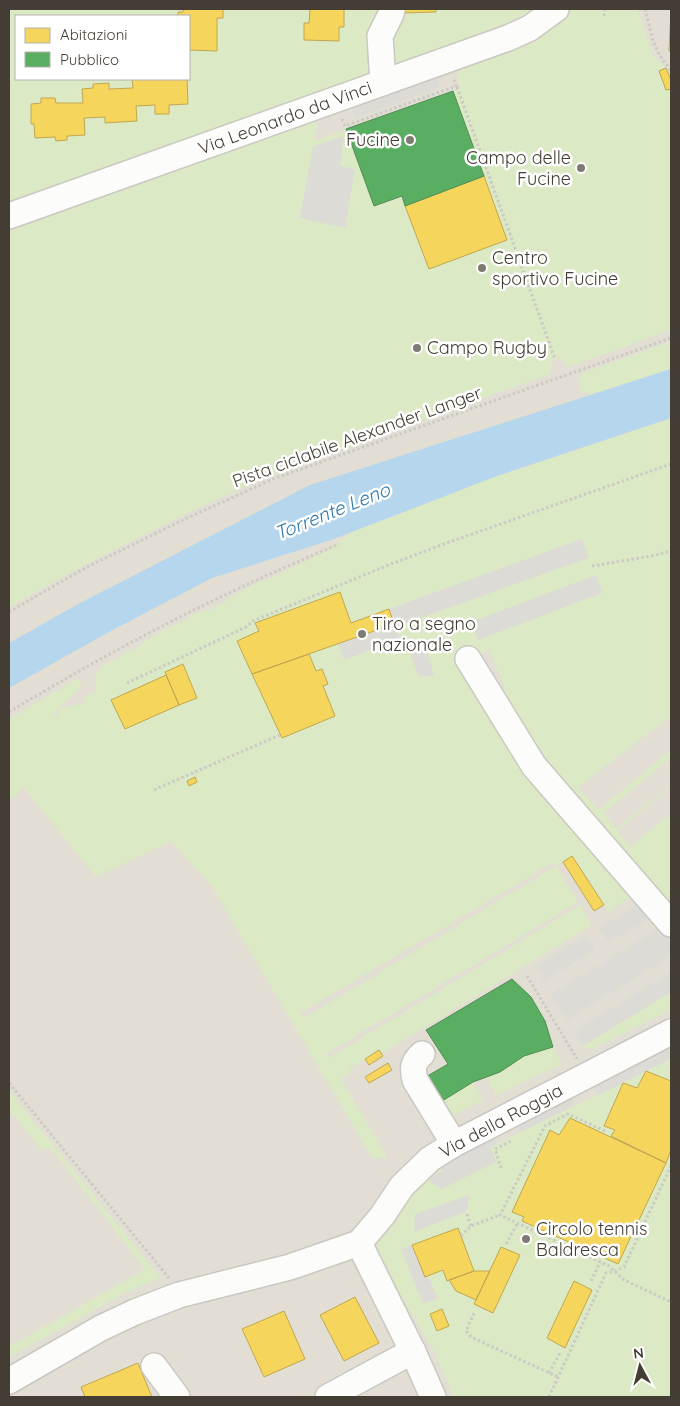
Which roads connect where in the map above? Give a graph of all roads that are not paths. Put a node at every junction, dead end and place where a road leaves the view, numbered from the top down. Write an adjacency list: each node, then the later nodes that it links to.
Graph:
1 (392, 9): 3 (street)
2 (556, 9): 3 (street, Via Leonardo da Vinci)
3 (383, 83): 4 (street, Via Leonardo da Vinci)
4 (9, 216)
5 (468, 659): 6 (street)
6 (671, 924)
7 (671, 1032): 9 (street, Via della Roggia)
8 (422, 1054): 9 (street)
9 (454, 1144): 10 (street, Via della Roggia)
10 (359, 1243): 11 (street); 13 (street)
11 (413, 1350): 15 (street); 16 (street)
12 (154, 1366): 14 (street)
13 (9, 1381)
14 (177, 1397)
15 (328, 1397)
16 (433, 1397)

